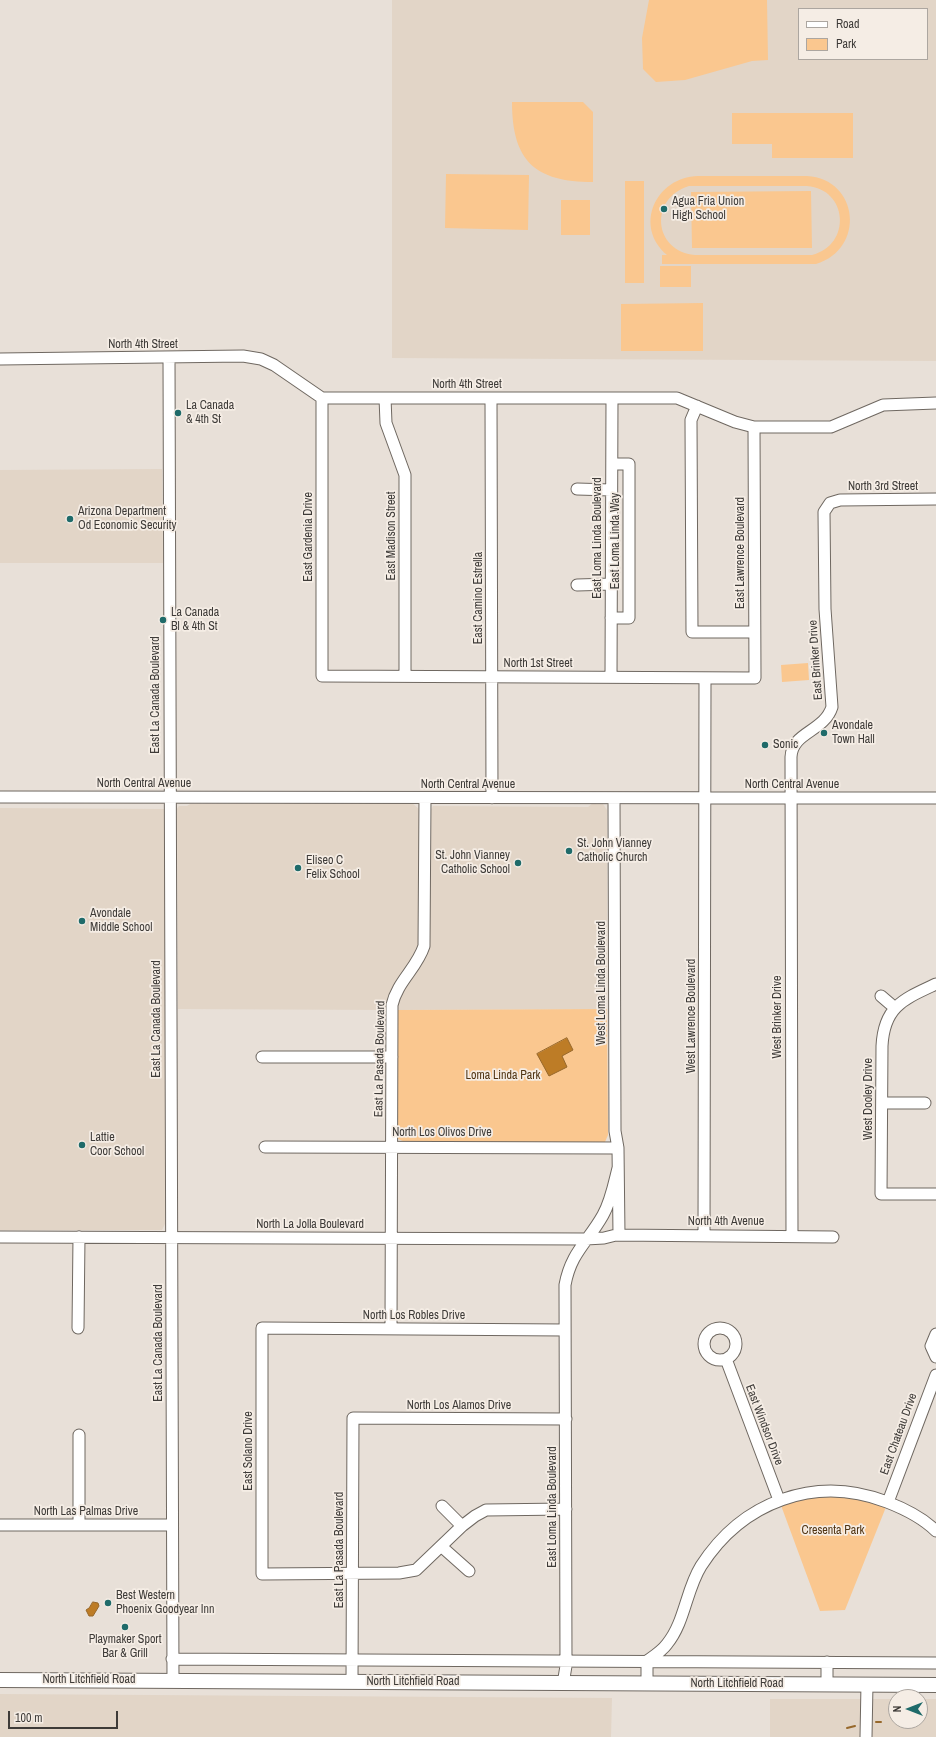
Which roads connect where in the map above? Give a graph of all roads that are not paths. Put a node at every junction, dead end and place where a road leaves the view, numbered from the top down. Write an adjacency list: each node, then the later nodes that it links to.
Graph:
1 (169, 358): 2 (street, North 4th Street); 3 (street, North 4th Street); 26 (street, East La Canada Boulevard)
2 (0, 359)
3 (322, 398): 4 (street, North 4th Street); 19 (street, East Gardenia Drive)
4 (385, 398): 5 (street, North 4th Street); 20 (street, East Madison Street)
5 (491, 398): 6 (street, North 4th Street); 21 (street, East Camino Estrella)
6 (612, 398): 8 (street, North 4th Street); 10 (street, East Loma Linda Boulevard)
7 (936, 404): 9 (street, North 4th Street)
8 (697, 406): 9 (street, North 4th Street); 18 (street)
9 (754, 427): 18 (street, East Lawrence Boulevard)
10 (612, 464): 12 (street, East Loma Linda Boulevard); 17 (street, East Loma Linda Way)
11 (577, 489): 12 (street)
12 (611, 490): 15 (street, East Loma Linda Boulevard)
13 (936, 499): 14 (street, North 3rd Street)
14 (830, 503): 31 (street, East Brinker Drive)
15 (611, 584): 16 (street); 17 (street, East Loma Linda Boulevard)
16 (577, 585)
17 (611, 618): 22 (street, East Loma Linda Boulevard)
18 (754, 632): 24 (street, East Lawrence Boulevard)
19 (322, 676): 20 (street, North 1st Street)
20 (405, 676): 21 (street, North 1st Street)
21 (493, 677): 22 (street, North 1st Street); 28 (street, East Camino Estrella)
22 (611, 677): 23 (street, North 1st Street)
23 (705, 678): 24 (street, North 1st Street); 30 (street)
24 (754, 678)
25 (0, 797): 26 (street, North Central Avenue)
26 (170, 797): 27 (street, North Central Avenue); 51 (street, East La Canada Boulevard)
27 (425, 798): 28 (street, North Central Avenue); 37 (street, East La Pasada Boulevard)
28 (492, 798): 29 (street, North Central Avenue)
29 (614, 798): 30 (street, North Central Avenue); 42 (street, West Loma Linda Boulevard)
30 (706, 798): 31 (street, North Central Avenue); 46 (street, West Lawrence Boulevard)
31 (790, 798): 32 (street, North Central Avenue); 47 (street, West Brinker Drive)
32 (936, 798)
33 (936, 984): 35 (street)
34 (881, 996): 35 (street)
35 (894, 1008): 38 (street, West Dooley Drive)
36 (262, 1057): 37 (street)
37 (392, 1057): 41 (street, East La Pasada Boulevard)
38 (882, 1103): 39 (street); 44 (street, West Dooley Drive)
39 (926, 1103)
40 (266, 1146): 41 (street, North Los Olivos Drive)
41 (392, 1146): 42 (street, North Los Olivos Drive); 52 (street, East La Pasada Boulevard)
42 (618, 1148): 43 (street, West Loma Linda Boulevard)
43 (618, 1168): 45 (street, West Loma Linda Boulevard); 53 (street, West Loma Linda Boulevard)
44 (936, 1194)
45 (619, 1235): 46 (street, North 4th Avenue); 53 (street, North La Jolla Boulevard)
46 (704, 1235): 47 (street, North 4th Avenue)
47 (792, 1236): 49 (street, North 4th Avenue)
48 (0, 1237): 50 (street, North La Jolla Boulevard)
49 (833, 1237)
50 (79, 1238): 51 (street, North La Jolla Boulevard); 54 (street)
51 (171, 1238): 52 (street, North La Jolla Boulevard); 71 (street, East La Canada Boulevard)
52 (392, 1238): 53 (street, North La Jolla Boulevard); 56 (street, East La Pasada Boulevard)
53 (586, 1239): 57 (street, West Loma Linda Boulevard)
54 (78, 1328)
55 (262, 1328): 56 (street, North Los Robles Drive); 76 (street, East Solano Drive)
56 (391, 1329): 57 (street, North Los Robles Drive)
57 (565, 1330): 63 (street, East Loma Linda Boulevard)
58 (936, 1334): 59 (street)
59 (936, 1357)
60 (726, 1359): 65 (street, East Windsor Drive)
61 (936, 1375): 66 (street, East Chateau Drive)
62 (353, 1418): 63 (street, North Los Alamos Drive); 76 (street, East La Pasada Boulevard)
63 (566, 1419): 68 (street, East Loma Linda Boulevard)
64 (79, 1435): 70 (street)
65 (779, 1500): 66 (street); 80 (street)
66 (888, 1502): 73 (street)
67 (442, 1506): 72 (street)
68 (566, 1509): 72 (street); 79 (street, East Loma Linda Boulevard)
69 (0, 1525): 70 (street, North Las Palmas Drive)
70 (79, 1525): 71 (street, North Las Palmas Drive)
71 (172, 1525): 77 (street, East La Canada Boulevard)
72 (462, 1526): 74 (street)
73 (936, 1531)
74 (442, 1547): 75 (street); 76 (street)
75 (469, 1571)
76 (353, 1573): 78 (street, East La Pasada Boulevard)
77 (172, 1659): 78 (street, North Litchfield Road); 84 (street, East La Canada Boulevard)
78 (352, 1660): 79 (street, North Litchfield Road); 85 (street, East La Pasada Boulevard)
79 (566, 1661): 80 (street, North Litchfield Road); 87 (street, East Loma Linda Boulevard)
80 (647, 1662): 81 (street, North Litchfield Road); 86 (street)
81 (827, 1662): 82 (street, North Litchfield Road); 88 (street)
82 (936, 1663)
83 (0, 1680): 84 (main road, North Litchfield Road)
84 (173, 1681): 85 (main road, North Litchfield Road)
85 (352, 1682): 87 (main road, North Litchfield Road)
86 (647, 1683): 87 (main road, North Litchfield Road); 88 (main road, North Litchfield Road)
87 (563, 1684)
88 (827, 1684): 89 (main road, North Litchfield Road)
89 (867, 1684): 90 (main road, North Litchfield Road); 91 (street)
90 (936, 1685)
91 (866, 1737)

